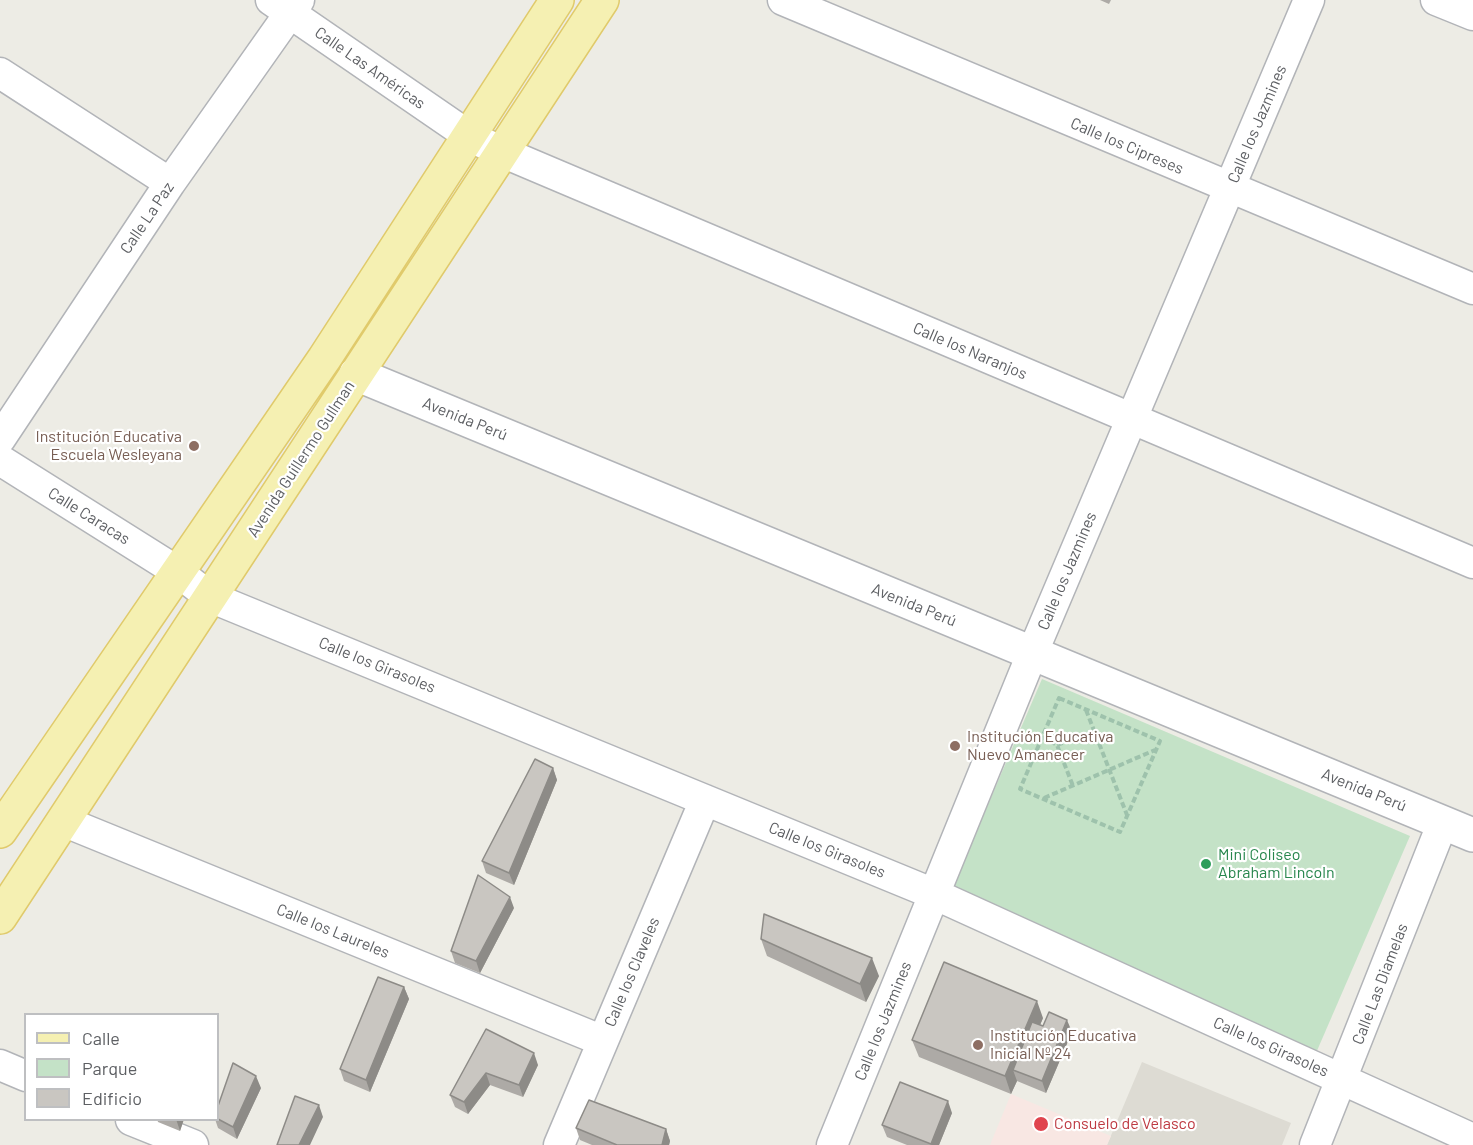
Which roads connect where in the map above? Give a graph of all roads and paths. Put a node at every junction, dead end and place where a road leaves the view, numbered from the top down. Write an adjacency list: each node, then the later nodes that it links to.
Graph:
1 (557, 0): 9 (main road)
2 (602, 0): 10 (main road, Avenida Guillermo Gullman)
3 (783, 0): 12 (street, Calle los Cipreses)
4 (1309, 0): 12 (street, Calle los Jazmines)
5 (1436, 0): 7 (street)
6 (287, 4): 9 (street, Calle Las Américas); 11 (street, Calle La Paz)
7 (1473, 15)
8 (0, 73): 11 (street)
9 (468, 136): 10 (street, Calle los Naranjos); 19 (main road)
10 (502, 152): 14 (main road, Avenida Guillermo Gullman); 15 (street, Calle los Naranjos)
11 (170, 183): 16 (street, Calle La Paz)
12 (1229, 189): 13 (street, Calle los Cipreses); 15 (street, Calle los Jazmines)
13 (1473, 289)
14 (356, 374): 20 (main road, Avenida Guillermo Gullman); 21 (street, Avenida Perú)
15 (1132, 419): 18 (street, Calle los Naranjos); 21 (street, Calle los Jazmines)
16 (0, 439)
17 (0, 460): 19 (street, Calle Caracas)
18 (1473, 563)
19 (178, 572): 20 (street, Calle los Girasoles); 34 (main road)
20 (210, 597): 30 (street, Calle los Girasoles); 32 (main road, Avenida Guillermo Gullman)
21 (1032, 654): 33 (street, Avenida Perú); 36 (street, Calle los Jazmines)
22 (1086, 709): 23 (path); 24 (path); 26 (path)
23 (1095, 731): 25 (path); 27 (path)
24 (1042, 738): 25 (path); 29 (path)
25 (1057, 745): 28 (path)
26 (1156, 750): 27 (path); 31 (path)
27 (1110, 770): 28 (path); 31 (path)
28 (1073, 786): 29 (path)
29 (1043, 799): 31 (path)
30 (705, 800): 36 (street, Calle los Girasoles); 38 (street, Calle los Claveles)
31 (1128, 815)
32 (63, 821): 37 (main road, Avenida Guillermo Gullman); 38 (street, Calle los Laureles)
33 (1443, 822): 35 (street, Avenida Perú); 41 (street, Calle Las Diamelas)
34 (0, 831)
35 (1473, 835)
36 (934, 894): 41 (street, Calle los Girasoles); 46 (street, Calle los Jazmines)
37 (0, 917)
38 (603, 1041): 45 (street, Calle los Claveles)
39 (0, 1065): 40 (street)
40 (24, 1075)
41 (1343, 1079): 43 (street, Calle los Girasoles); 47 (street, Calle Las Diamelas)
42 (136, 1121): 44 (street)
43 (1473, 1138)
44 (193, 1145)
45 (559, 1145)
46 (832, 1145)
47 (1315, 1145)

